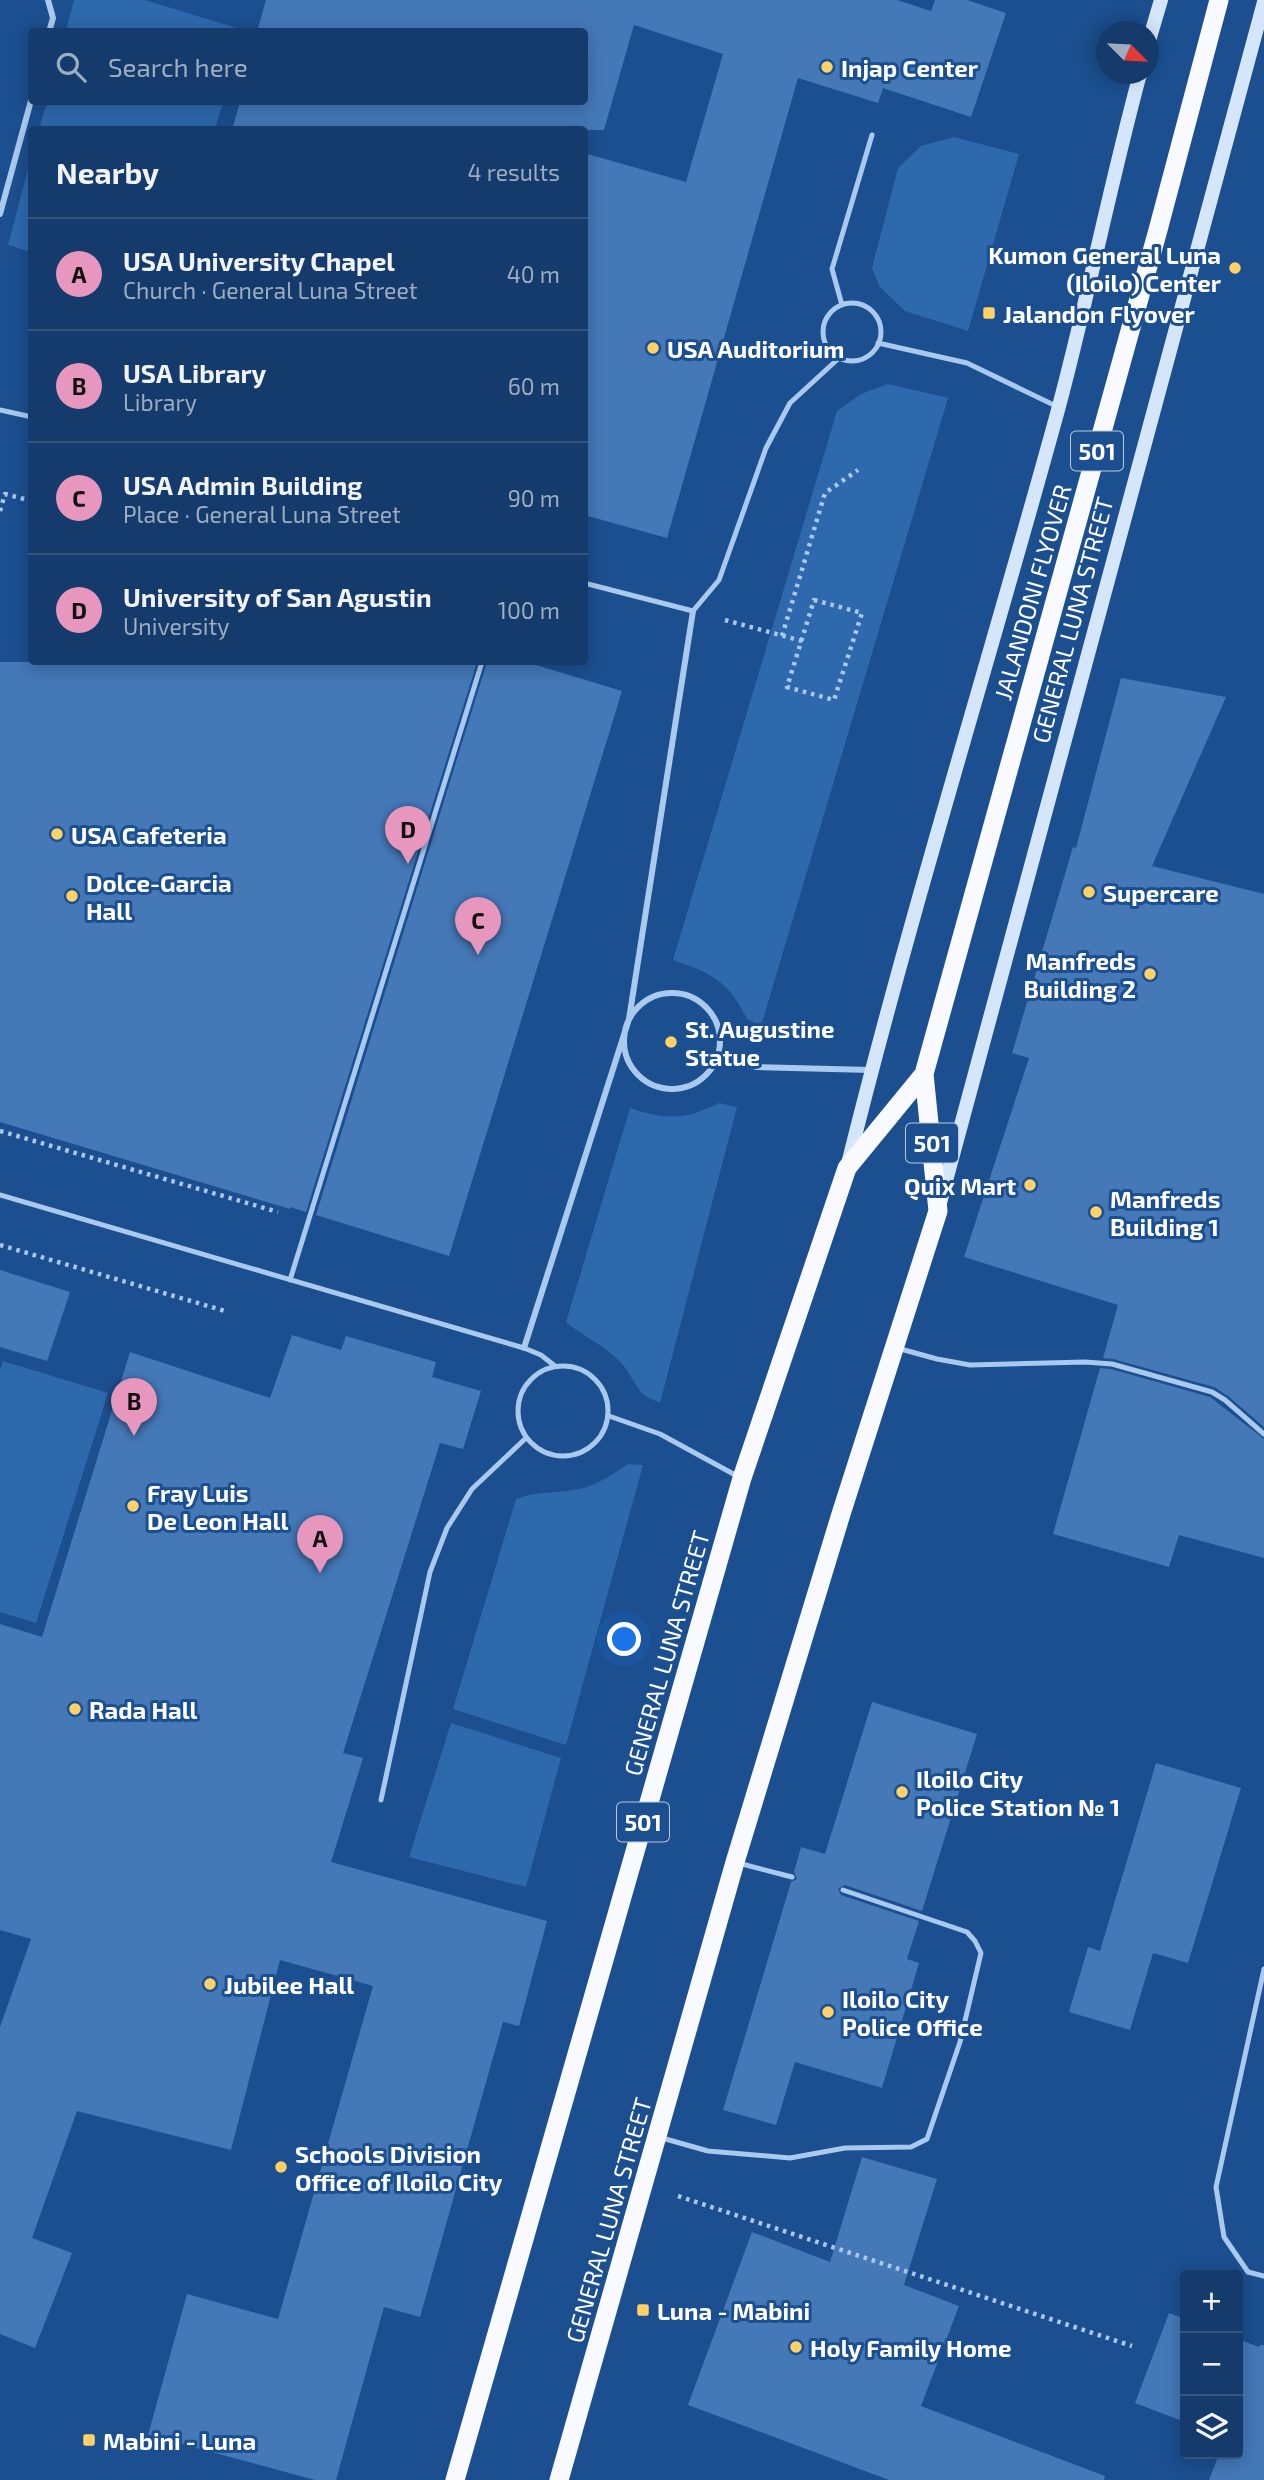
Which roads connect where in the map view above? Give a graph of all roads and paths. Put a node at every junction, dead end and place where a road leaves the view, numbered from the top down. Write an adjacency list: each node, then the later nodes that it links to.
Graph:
1 (48, 0): 6 (street)
2 (1161, 0): 5 (main road)
3 (1219, 0): 29 (highway, JALANDONI FLYOVER / 501)
4 (1264, 2): 34 (main road, GENERAL LUNA STREET / 501)
5 (1155, 21)
6 (50, 28)
7 (1137, 84): 14 (main road, GENERAL LUNA STREET / 501)
8 (30, 105): 10 (street)
9 (872, 135): 11 (lane)
10 (0, 214)
11 (842, 305): 12 (lane); 13 (lane)
12 (878, 343): 13 (lane); 14 (lane)
13 (839, 358): 21 (lane)
14 (1059, 408): 28 (main road, GENERAL LUNA STREET / 501)
15 (0, 410): 16 (lane)
16 (28, 416)
17 (858, 470): 22 (path)
18 (28, 500): 19 (path)
19 (0, 511)
20 (588, 584): 21 (lane)
21 (693, 611): 22 (path); 25 (street)
22 (782, 636): 23 (path)
23 (802, 641): 23 (path)
24 (481, 665): 36 (lane)
25 (629, 1019): 26 (street); 27 (street)
26 (624, 1036): 27 (street); 39 (street)
27 (719, 1055): 28 (street)
28 (871, 1070): 31 (main road, GENERAL LUNA STREET / 501)
29 (924, 1074): 31 (highway, GENERAL LUNA STREET / 501); 34 (highway, GENERAL LUNA STREET / 501)
30 (0, 1130): 33 (path)
31 (846, 1168): 44 (highway, GENERAL LUNA STREET / 501)
32 (0, 1195): 36 (lane)
33 (258, 1207)
34 (938, 1211): 38 (highway, GENERAL LUNA STREET / 501)
35 (0, 1245): 37 (path)
36 (290, 1280): 39 (lane)
37 (225, 1311)
38 (894, 1347): 42 (lane); 46 (highway, GENERAL LUNA STREET / 501)
39 (524, 1348): 40 (lane)
40 (555, 1366): 41 (lane); 43 (lane)
41 (608, 1416): 43 (lane); 44 (lane)
42 (1264, 1434)
43 (526, 1438): 45 (lane)
44 (742, 1479): 54 (highway, GENERAL LUNA STREET / 501)
45 (381, 1800)
46 (735, 1862): 47 (lane); 50 (highway, GENERAL LUNA STREET / 501)
47 (792, 1877)
48 (843, 1890): 50 (lane)
49 (1264, 1969): 52 (lane)
50 (657, 2137): 55 (highway, GENERAL LUNA STREET / 501)
51 (668, 2193): 53 (path)
52 (1264, 2276)
53 (1132, 2346)
54 (455, 2480)
55 (559, 2480)

